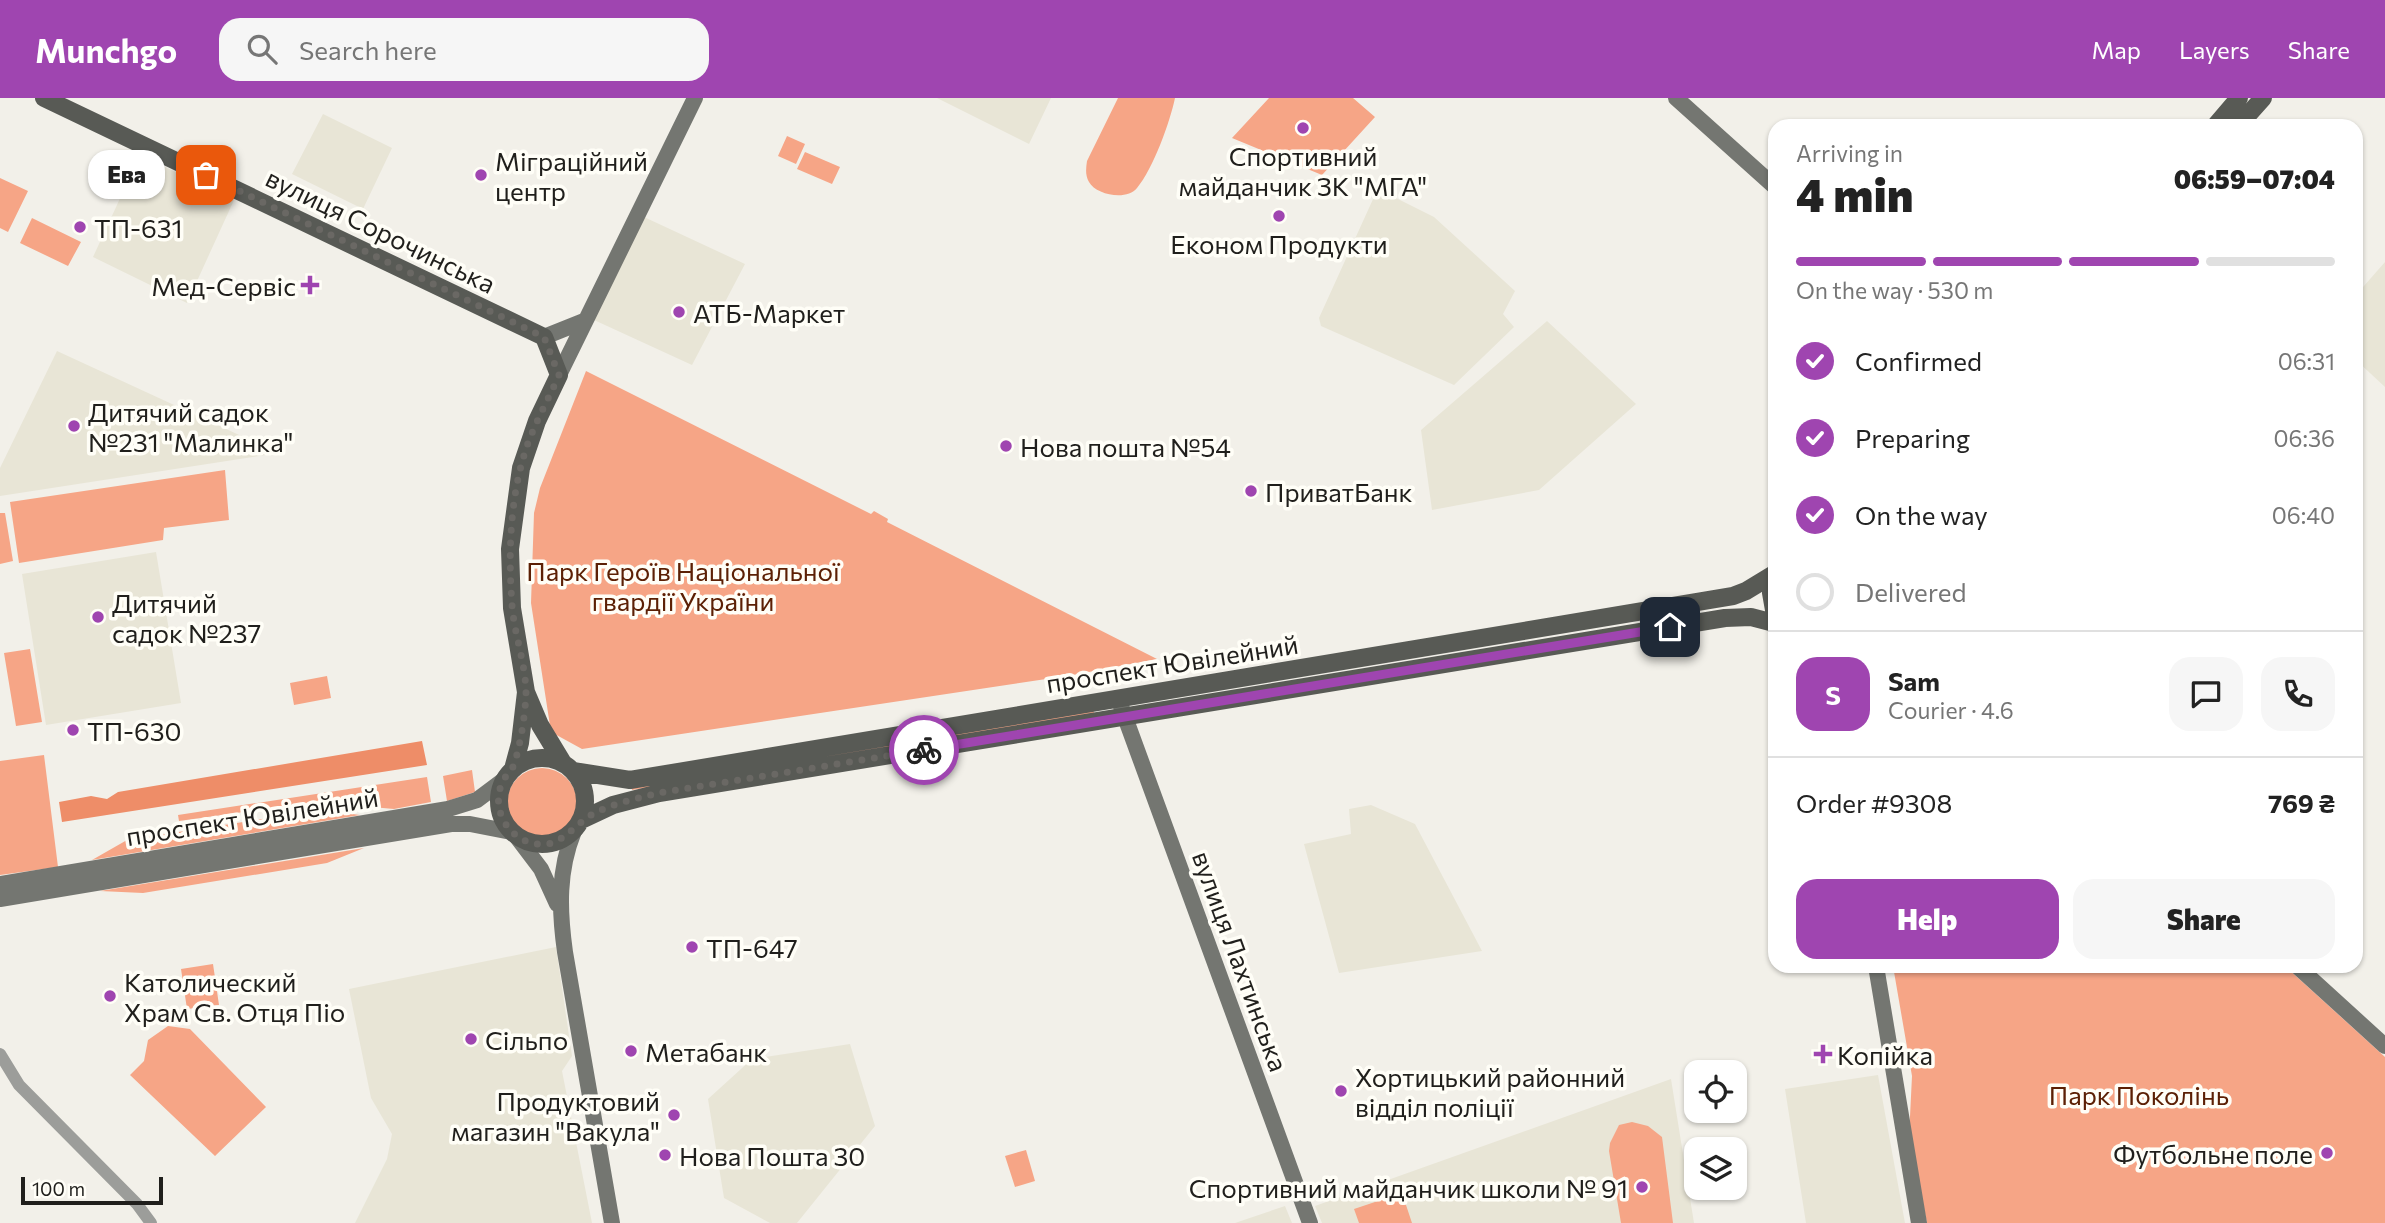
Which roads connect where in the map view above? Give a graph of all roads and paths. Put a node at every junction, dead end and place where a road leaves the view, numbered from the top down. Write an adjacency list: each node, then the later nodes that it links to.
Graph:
1 (44, 98): 10 (main road, вулиця Сорочинська)
2 (695, 98): 9 (street)
3 (1676, 98): 8 (street)
4 (2239, 98): 6 (main road)
5 (2263, 98): 7 (main road)
6 (2221, 119)
7 (2244, 119)
8 (1768, 181)
9 (584, 321): 10 (street); 11 (street)
10 (544, 337): 11 (main road)
11 (559, 375): 14 (main road)
12 (1768, 578): 15 (main road, проспект Ювілейний)
13 (1768, 621): 16 (main road, проспект Ювілейний)
14 (526, 692): 17 (main road); 18 (main road)
15 (1118, 698): 16 (street, вулиця Лахтинська); 17 (main road, проспект Ювілейний)
16 (1125, 716): 19 (main road, проспект Ювілейний); 30 (street, вулиця Лахтинська)
17 (568, 767): 18 (main road); 19 (main road)
18 (509, 774): 20 (main road); 21 (street, проспект Ювілейний)
19 (577, 825): 20 (main road); 23 (street)
20 (514, 834): 22 (street, проспект Ювілейний); 23 (street)
21 (0, 884)
22 (0, 899)
23 (560, 909): 29 (street)
24 (1877, 973): 31 (street)
25 (2305, 973): 26 (street)
26 (2385, 1046)
27 (0, 1054): 28 (street)
28 (151, 1223)
29 (612, 1223)
30 (1310, 1223)
31 (1919, 1223)

